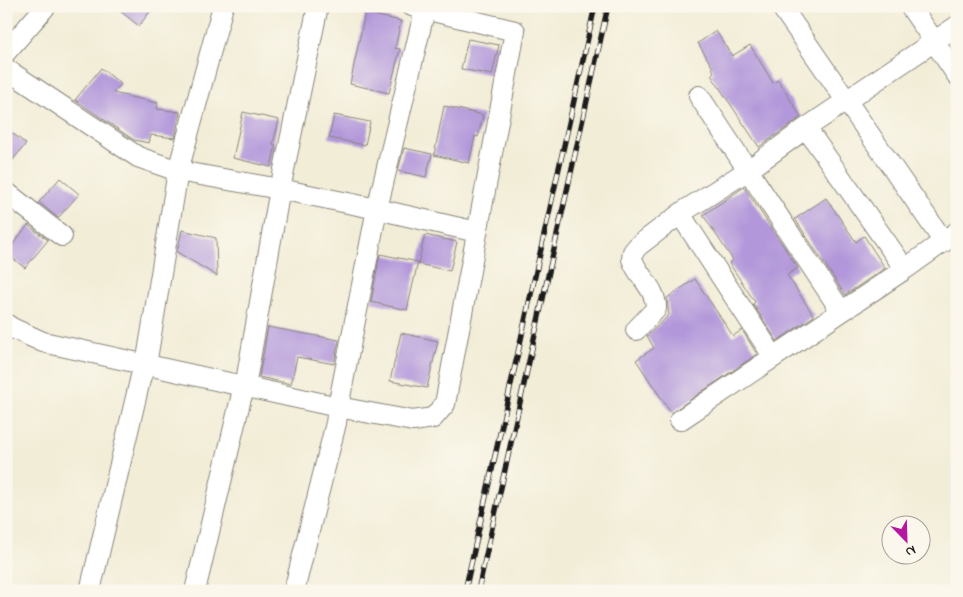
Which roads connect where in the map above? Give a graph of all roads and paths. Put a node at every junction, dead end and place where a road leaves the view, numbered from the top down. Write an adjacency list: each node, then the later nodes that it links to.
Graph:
1 (46, 6): 10 (street)
2 (223, 6): 16 (street)
3 (318, 6): 18 (street)
4 (780, 6): 14 (street)
5 (910, 6): 9 (street)
6 (418, 8): 7 (street); 20 (street)
7 (466, 12): 22 (street)
8 (957, 26): 9 (street)
9 (934, 41): 12 (street); 14 (street)
10 (6, 52)
11 (6, 68): 16 (street)
12 (957, 75)
13 (699, 96): 17 (street)
14 (846, 101): 15 (street); 24 (street)
15 (806, 128): 17 (street); 25 (street)
16 (178, 171): 18 (street); 30 (street)
17 (747, 171): 21 (street); 26 (street)
18 (280, 189): 20 (street); 31 (street)
19 (6, 192): 23 (street)
20 (377, 209): 22 (street); 32 (street)
21 (680, 214): 28 (street); 29 (street)
22 (477, 232): 32 (street)
23 (62, 236)
24 (950, 237): 25 (street)
25 (905, 269): 26 (street)
26 (840, 311): 29 (street)
27 (6, 324): 30 (street)
28 (636, 330)
29 (773, 356): 33 (street)
30 (146, 365): 31 (street); 34 (street)
31 (245, 386): 32 (street); 35 (street)
32 (338, 407): 36 (street)
33 (680, 420)
34 (90, 591)
35 (195, 591)
36 (294, 591)

